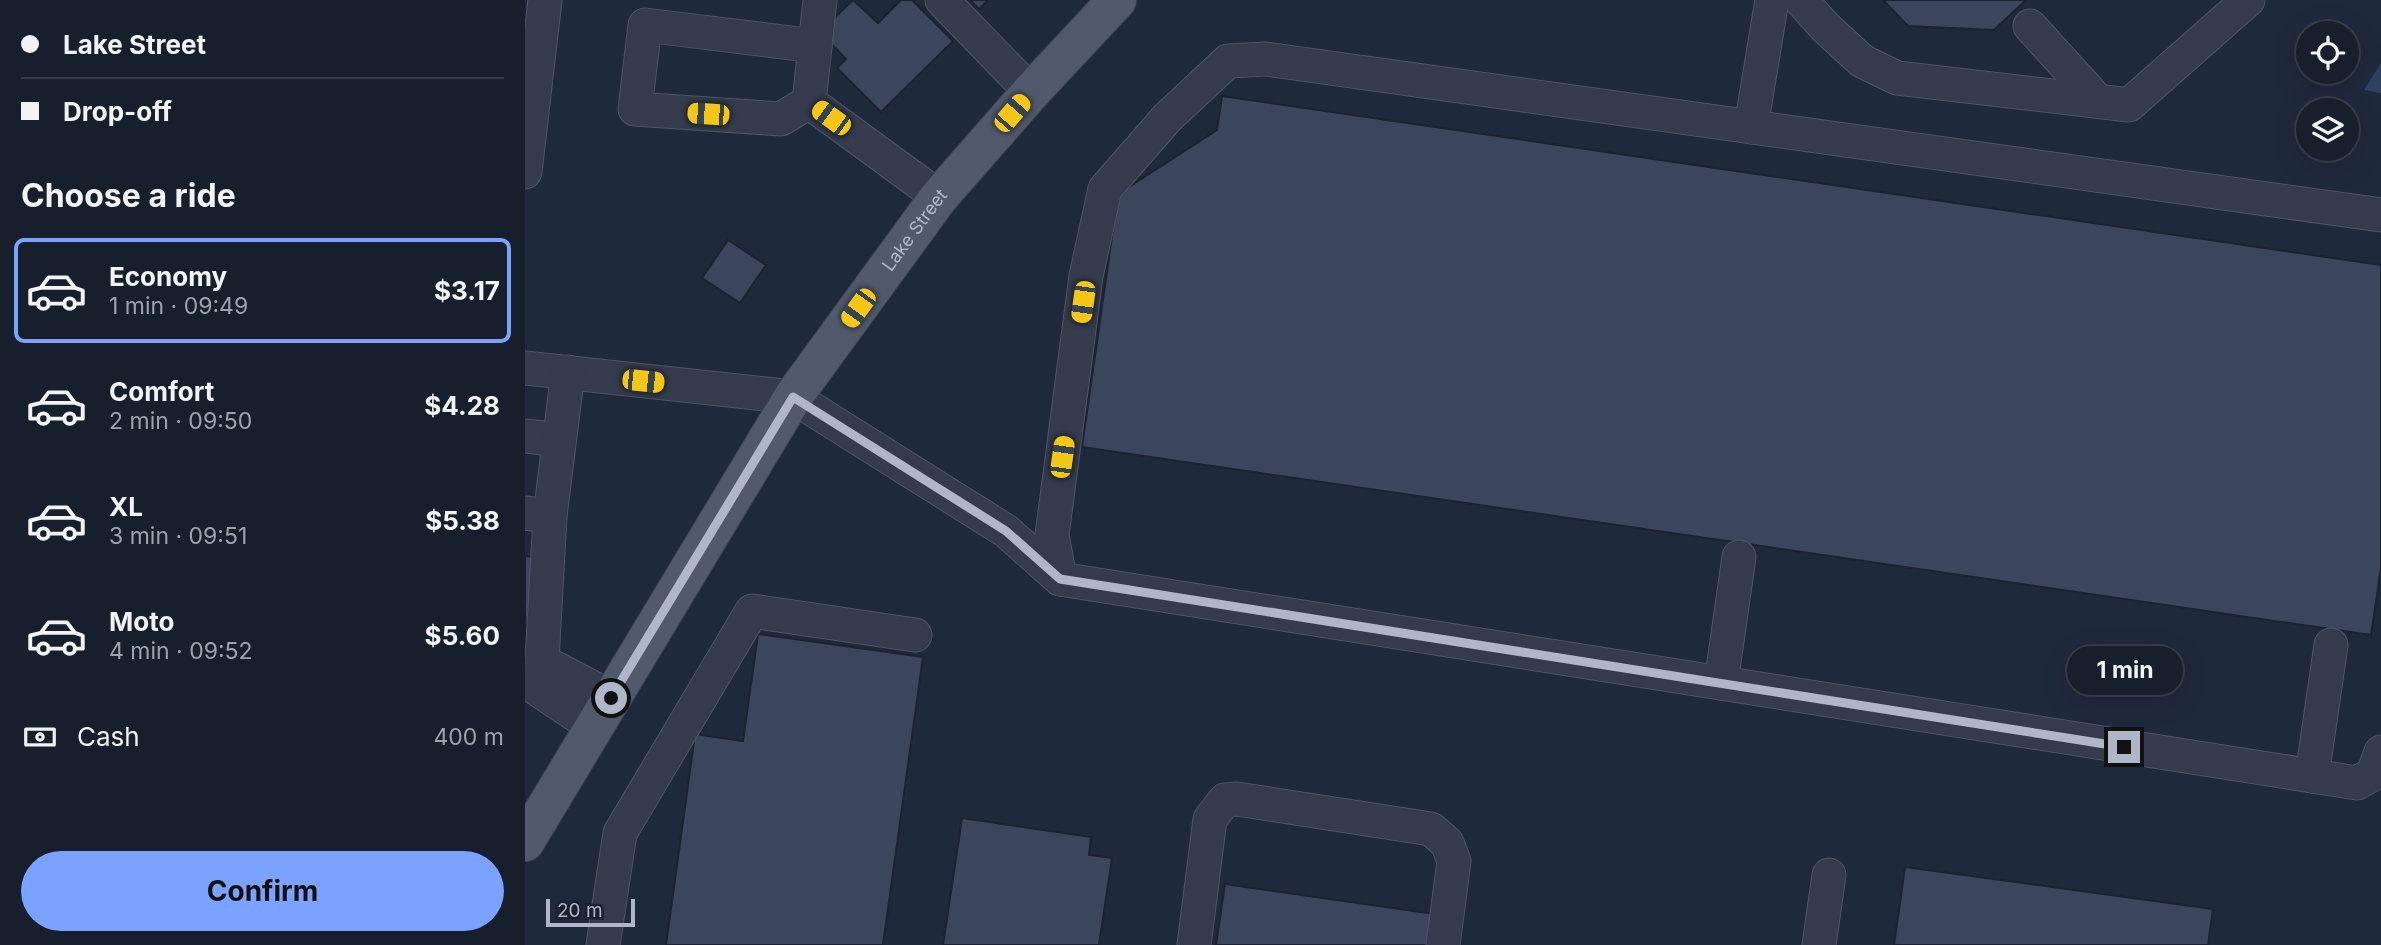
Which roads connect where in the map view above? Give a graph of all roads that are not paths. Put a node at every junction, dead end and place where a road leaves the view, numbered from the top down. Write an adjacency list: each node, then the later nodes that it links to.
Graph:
1 (545, 0): 14 (street)
2 (820, 0): 9 (street)
3 (941, 0): 10 (street)
4 (1117, 0): 10 (main road, Lake Street)
5 (1772, 0): 13 (street)
6 (1801, 0): 11 (street)
7 (2248, 0): 11 (street)
8 (2030, 26): 11 (street)
9 (815, 46): 12 (street); 12 (street)
10 (1031, 92): 15 (main road, Lake Street)
11 (2098, 101)
12 (809, 102): 15 (street)
13 (1751, 127): 16 (street); 24 (street)
14 (525, 172)
15 (939, 197): 19 (main road, Lake Street)
16 (2381, 215)
17 (525, 368): 18 (street)
18 (568, 372): 19 (street); 21 (street)
19 (793, 397): 24 (street); 29 (main road, Lake Street)
20 (525, 436): 21 (street)
21 (559, 440): 22 (street)
22 (538, 515): 27 (street)
23 (1739, 557): 28 (street)
24 (1060, 579): 28 (street)
25 (915, 635): 34 (street)
26 (2331, 645): 31 (street)
27 (531, 672): 29 (street)
28 (1721, 683): 31 (street)
29 (603, 713): 32 (main road, Lake Street)
30 (2381, 752): 31 (street)
31 (2312, 776)
32 (525, 842)
33 (1829, 875): 37 (street)
34 (603, 945)
35 (1194, 945): 36 (street)
36 (1443, 945)
37 (1819, 945)

